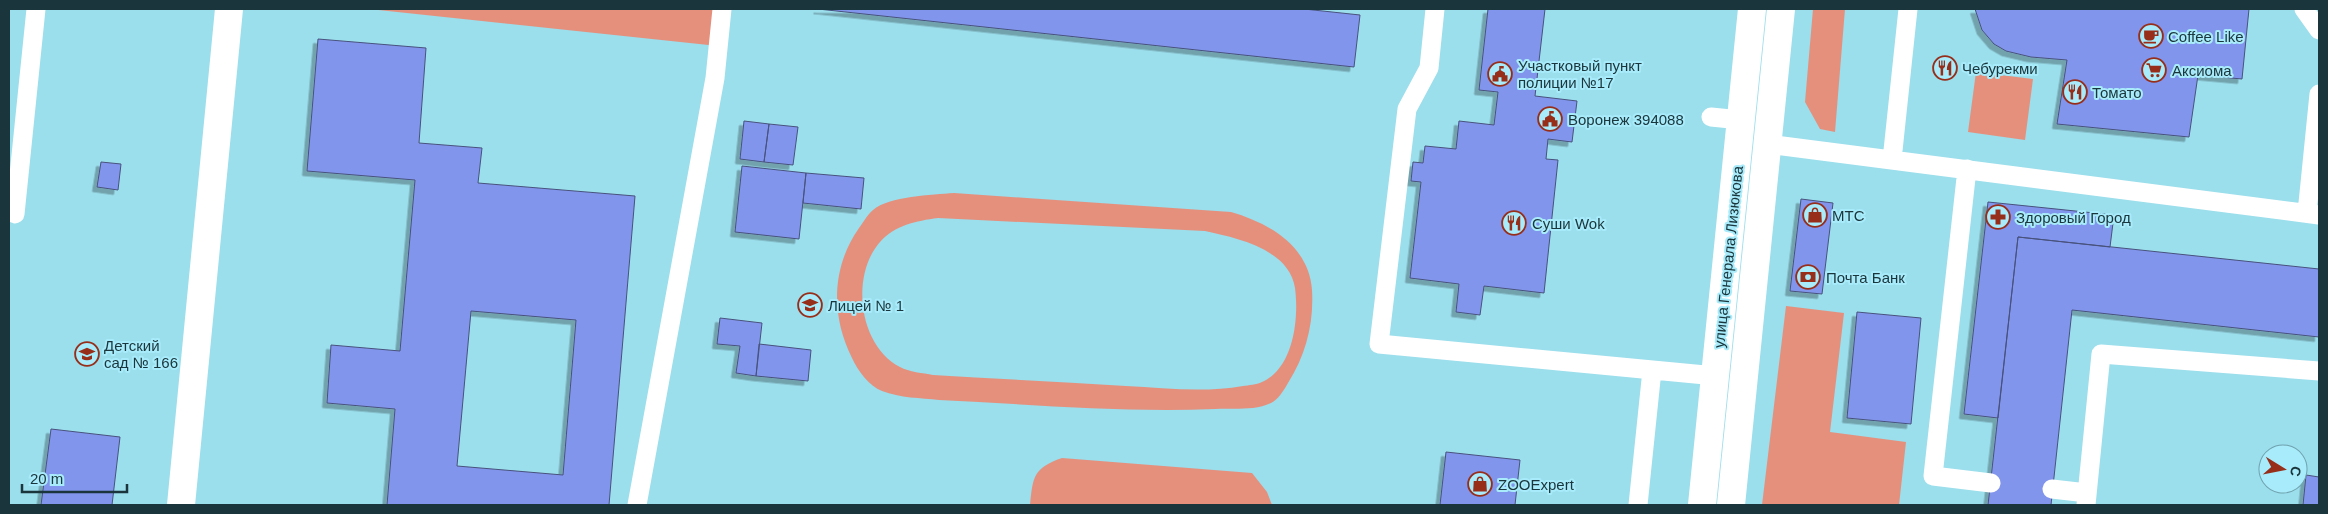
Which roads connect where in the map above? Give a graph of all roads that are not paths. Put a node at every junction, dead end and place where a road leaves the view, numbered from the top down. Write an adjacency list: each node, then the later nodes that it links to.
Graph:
1 (36, 9): 16 (lane)
2 (229, 9): 24 (main road)
3 (722, 9): 25 (lane)
4 (1435, 9): 18 (lane)
5 (1752, 9): 12 (main road, улица Генерала Лизюкова)
6 (1781, 9): 13 (main road, улица Генерала Лизюкова)
7 (1908, 9): 14 (lane)
8 (2304, 9): 9 (lane)
9 (2319, 30)
10 (2319, 94): 17 (lane)
11 (1711, 117): 12 (lane)
12 (1741, 120): 20 (main road, улица Генерала Лизюкова)
13 (1767, 144): 14 (lane); 28 (main road, улица Генерала Лизюкова)
14 (1892, 160): 15 (lane)
15 (1967, 169): 17 (lane); 21 (lane)
16 (15, 214)
17 (2313, 214)
18 (1652, 370): 20 (lane); 26 (lane)
19 (2319, 371): 23 (lane)
20 (1716, 376): 27 (main road, улица Генерала Лизюкова)
21 (1991, 483)
22 (2052, 489): 23 (lane)
23 (2086, 499)
24 (181, 505)
25 (636, 505)
26 (1638, 505)
27 (1702, 505)
28 (1731, 505)

